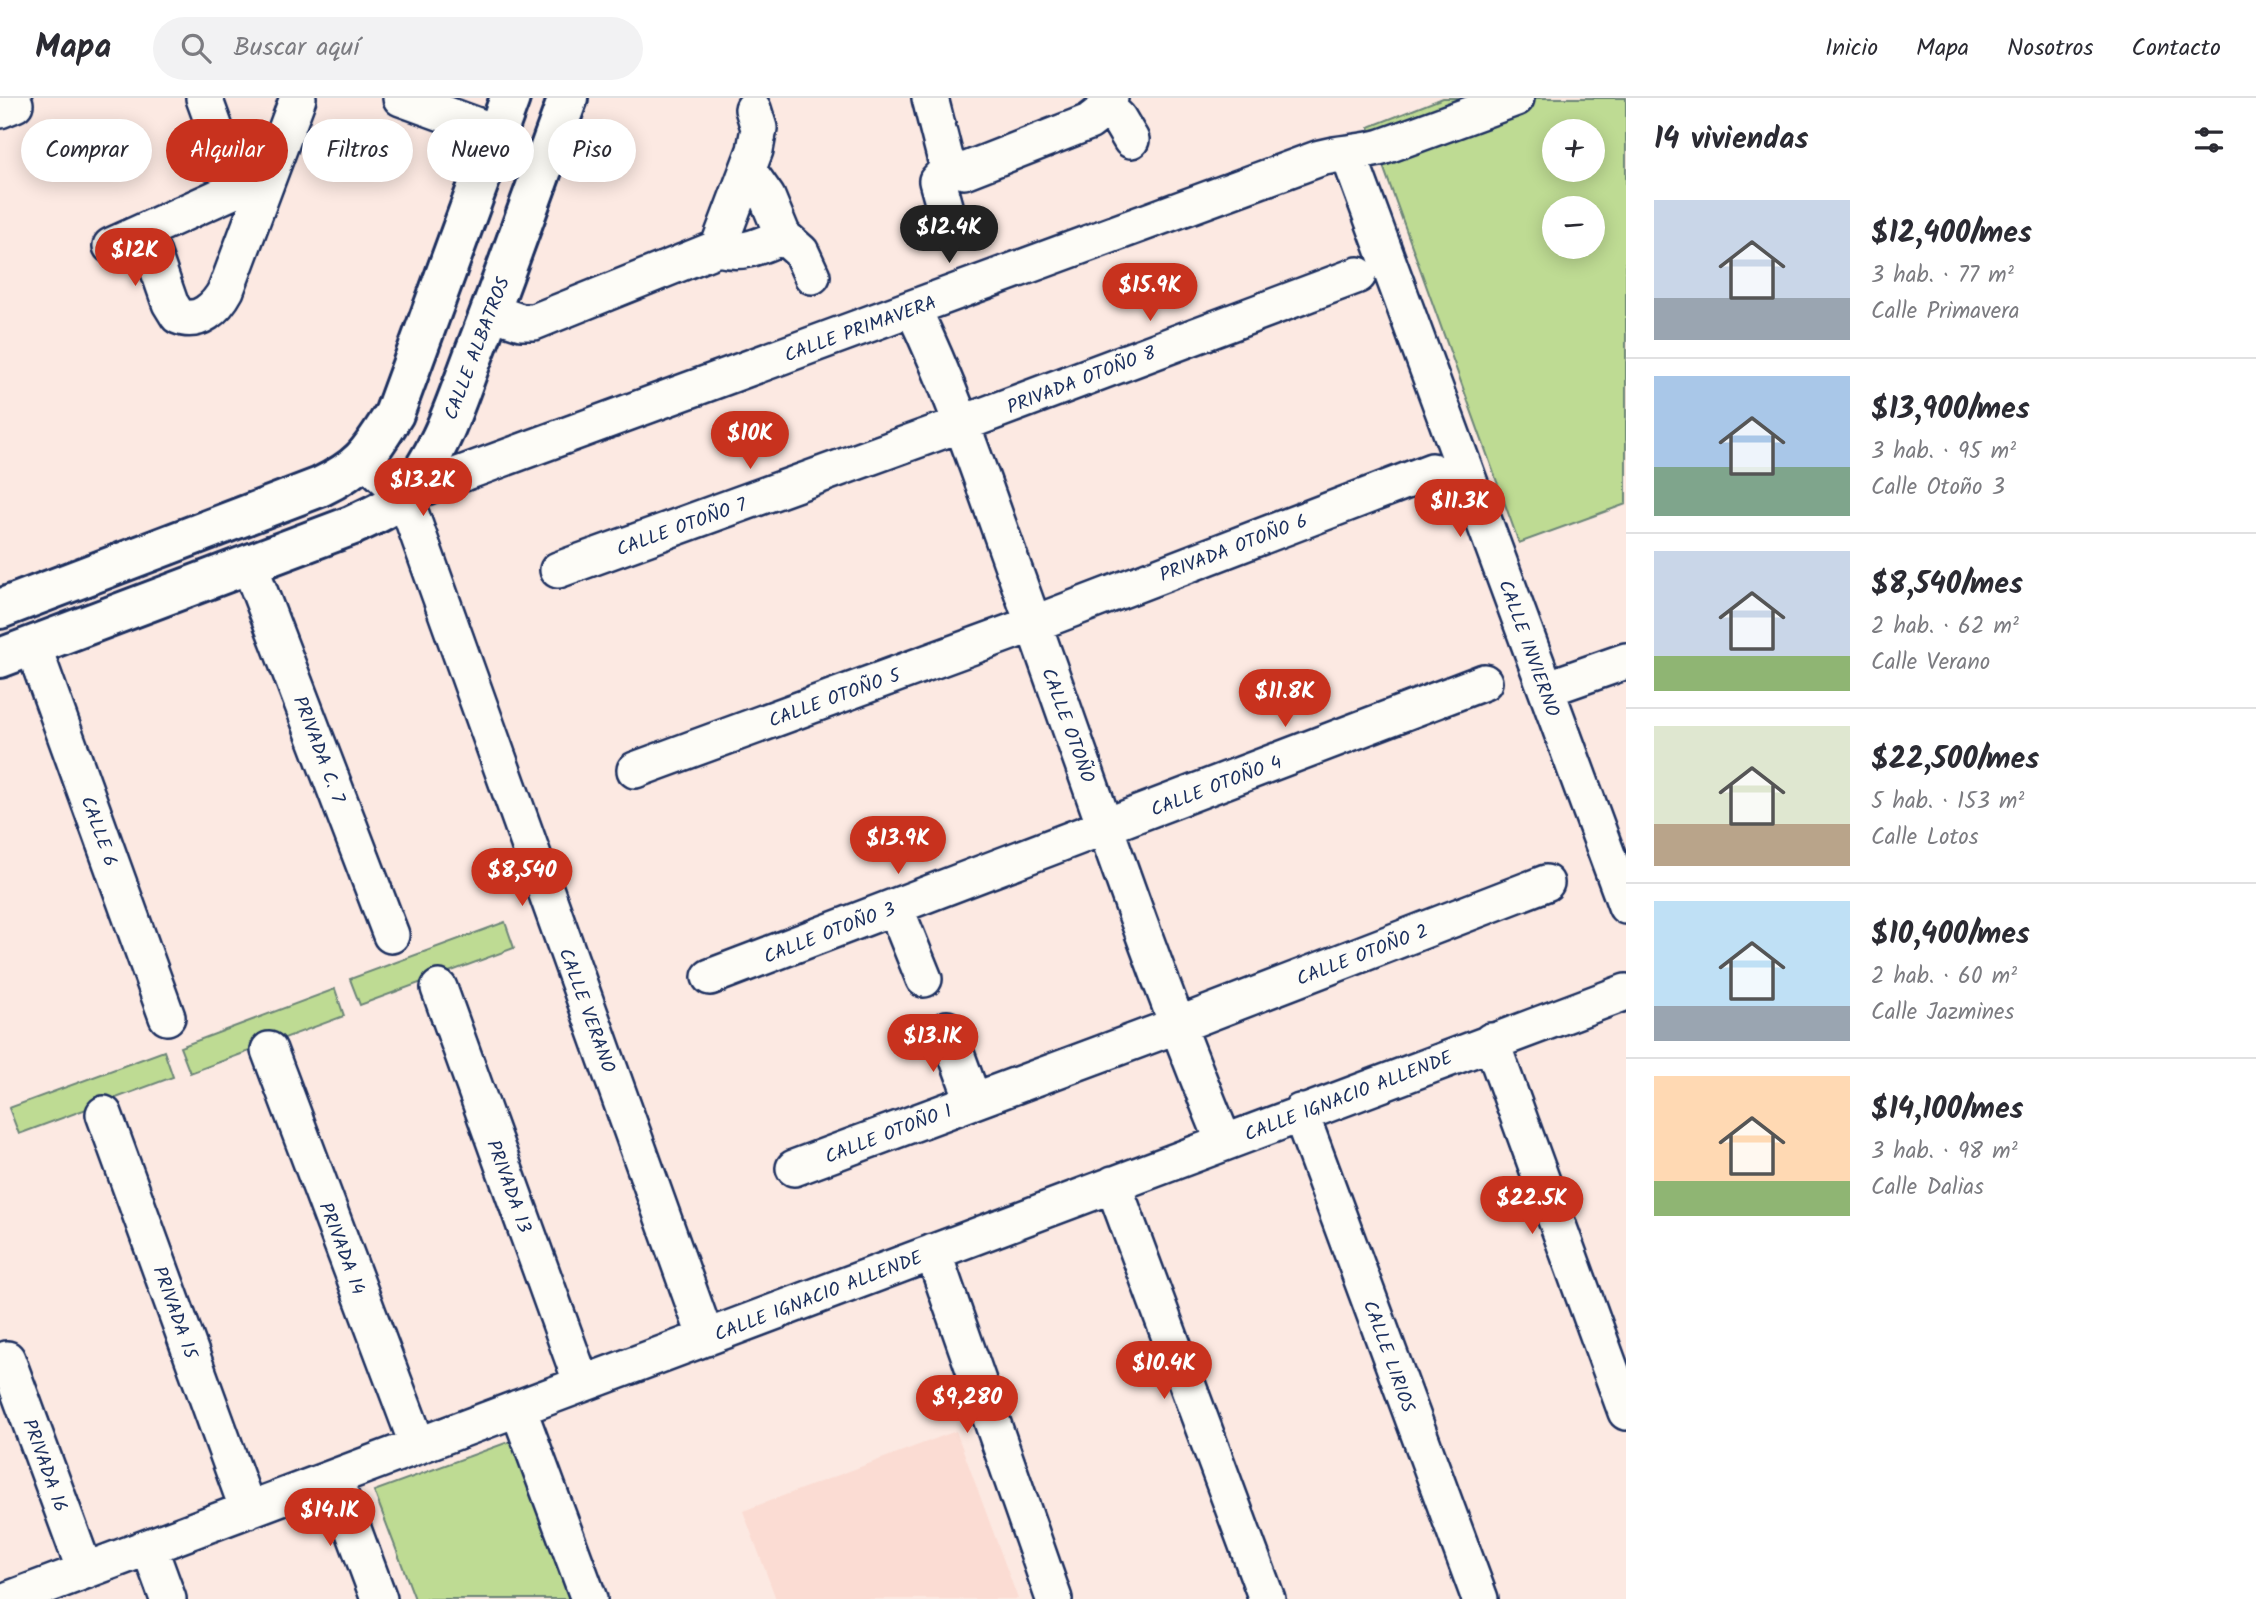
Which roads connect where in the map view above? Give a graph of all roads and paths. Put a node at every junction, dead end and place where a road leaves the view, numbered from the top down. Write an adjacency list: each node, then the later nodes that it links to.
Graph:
1 (204, 98): 14 (street)
2 (298, 98): 14 (street)
3 (401, 98): 9 (street)
4 (568, 98): 23 (street, CALLE ALBATROS)
5 (930, 98): 12 (street)
6 (1516, 98): 11 (street, CALLE PRIMAVERA)
7 (1109, 103): 10 (street); 12 (street)
8 (753, 109): 13 (street)
9 (503, 115): 25 (street)
10 (1131, 140)
11 (1348, 153): 22 (street, CALLE PRIMAVERA); 35 (street, CALLE INVIERNO)
12 (950, 167): 15 (street)
13 (748, 170): 17 (street); 19 (street)
14 (249, 192): 16 (street); 16 (street)
15 (944, 206)
16 (145, 230): 18 (street)
17 (783, 236): 19 (street); 21 (street)
18 (111, 246)
19 (718, 248): 23 (street)
20 (1358, 275): 24 (street, PRIVADA OTOÑO 8)
21 (812, 276)
22 (914, 309): 24 (street, CALLE OTOÑO); 27 (street, CALLE PRIMAVERA)
23 (491, 312): 27 (street, CALLE ALBATROS)
24 (961, 424): 29 (street, CALLE OTOÑO 7); 31 (street, CALLE OTOÑO)
25 (365, 459): 27 (street, CALLE VERANO); 30 (street)
26 (1432, 471): 31 (street, PRIVADA OTOÑO 6)
27 (404, 495): 28 (street, CALLE ALBATROS); 58 (street, CALLE VERANO)
28 (249, 564): 32 (street, CALLE ALBATROS); 41 (street, PRIVADA C. 7)
29 (558, 570)
30 (0, 609)
31 (1033, 624): 36 (street, CALLE OTOÑO 5); 37 (street, CALLE OTOÑO)
32 (17, 652): 46 (street, CALLE 6)
33 (1626, 661): 35 (street)
34 (1484, 682): 37 (street, CALLE OTOÑO 4)
35 (1546, 689): 39 (street, CALLE INVIERNO)
36 (635, 770)
37 (1105, 828): 40 (street, CALLE OTOÑO 3); 47 (street, CALLE OTOÑO)
38 (1546, 883): 47 (street, CALLE OTOÑO 2)
39 (1622, 884)
40 (895, 907): 42 (street, CALLE OTOÑO 3); 43 (street)
41 (391, 935)
42 (710, 977)
43 (924, 979)
44 (439, 988): 60 (street, PRIVADA 13)
45 (1626, 992): 49 (street, CALLE IGNACIO ALLENDE)
46 (167, 1017)
47 (1178, 1025): 51 (street, CALLE OTOÑO 1); 54 (street, CALLE OTOÑO)
48 (947, 1029): 51 (street)
49 (1491, 1041): 52 (street, CALLE IGNACIO ALLENDE); 62 (street)
50 (269, 1050): 63 (street, PRIVADA 14)
51 (973, 1100): 55 (street, CALLE OTOÑO 1)
52 (1300, 1112): 54 (street, CALLE IGNACIO ALLENDE); 74 (street, CALLE LIRIOS)
53 (104, 1114): 65 (street, PRIVADA 15)
54 (1224, 1142): 56 (street, CALLE IGNACIO ALLENDE)
55 (794, 1168)
56 (1113, 1184): 57 (street, CALLE IGNACIO ALLENDE); 73 (street)
57 (933, 1252): 58 (street, CALLE IGNACIO ALLENDE); 72 (street)
58 (706, 1338): 60 (street, CALLE IGNACIO ALLENDE)
59 (6, 1359): 67 (street, PRIVADA 16)
60 (582, 1384): 61 (street, CALLE IGNACIO ALLENDE)
61 (518, 1408): 63 (street, CALLE IGNACIO ALLENDE); 71 (street)
62 (1626, 1412)
63 (418, 1446): 64 (street, CALLE IGNACIO ALLENDE)
64 (334, 1478): 65 (street, CALLE IGNACIO ALLENDE); 70 (street)
65 (248, 1510): 66 (street, CALLE IGNACIO ALLENDE)
66 (149, 1547): 67 (street, CALLE IGNACIO ALLENDE); 69 (street)
67 (85, 1571): 68 (street, CALLE IGNACIO ALLENDE)
68 (10, 1599)
69 (168, 1599)
70 (379, 1599)
71 (589, 1599)
72 (1054, 1599)
73 (1267, 1599)
74 (1480, 1599)

